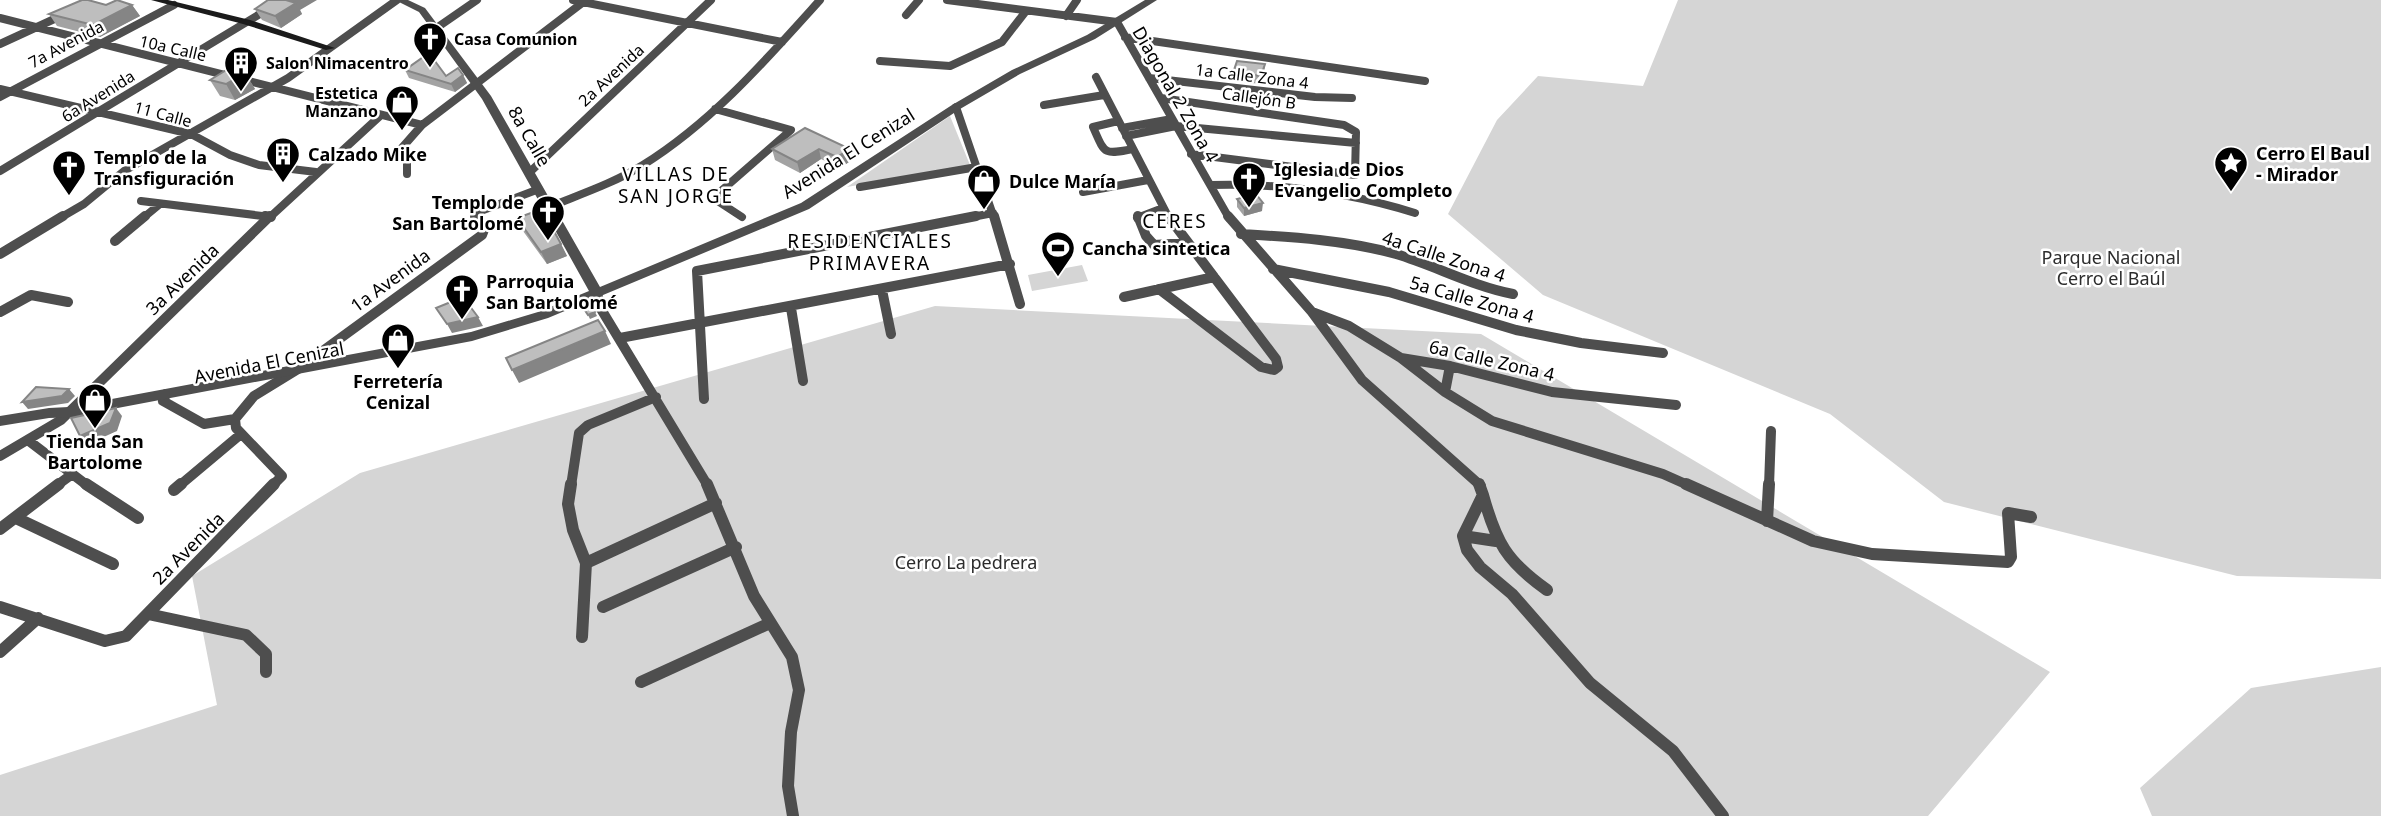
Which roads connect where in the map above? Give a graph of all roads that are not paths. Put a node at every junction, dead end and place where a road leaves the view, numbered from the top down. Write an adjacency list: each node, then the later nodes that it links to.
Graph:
1 (156, 0): 13 (main road)
2 (283, 0): 19 (street, 6a Avenida)
3 (399, 0): 23 (street, 8a Calle); 28 (street)
4 (477, 0): 23 (street)
5 (573, 0): 12 (street)
6 (711, 0): 21 (street, 2a Avenida)
7 (820, 0): 25 (street)
8 (919, 0): 16 (street)
9 (947, 0): 15 (street)
10 (1077, 0): 17 (street)
11 (1152, 0): 20 (street, Avenida El Cenizal)
12 (584, 1): 21 (street); 34 (street)
13 (178, 2): 19 (main road); 27 (street, 7a Avenida)
14 (73, 11): 22 (street)
15 (1026, 11): 17 (street); 29 (street)
16 (905, 15)
17 (1066, 16): 20 (street)
18 (0, 18): 22 (street, 10a Calle)
19 (246, 22): 28 (main road); 30 (street, 6a Avenida)
20 (1117, 22): 24 (street, Diagonal 2 Zona 4); 43 (street, Avenida El Cenizal)
21 (688, 24): 25 (street); 56 (street, 2a Avenida)
22 (36, 28): 26 (street); 27 (street, 10a Calle)
23 (435, 29): 34 (street, 8a Calle)
24 (1125, 37): 32 (street, Diagonal 2 Zona 4); 33 (street)
25 (782, 43): 44 (street)
26 (0, 44)
27 (100, 45): 30 (street, 10a Calle); 37 (street, 7a Avenida)
28 (330, 48): 35 (street)
29 (880, 61)
30 (177, 63): 35 (street, 10a Calle); 45 (street, 6a Avenida)
31 (1096, 77): 38 (street)
32 (1149, 78): 40 (street, Diagonal 2 Zona 4); 41 (street, 1a Calle Zona 4)
33 (1424, 81)
34 (476, 85): 48 (street); 56 (street, 8a Calle)
35 (274, 87): 46 (street, 10a Calle); 50 (street)
36 (0, 89): 37 (street, 11 Calle)
37 (10, 92): 39 (street, 7a Avenida); 45 (street, 11 Calle)
38 (1104, 95): 42 (street); 49 (street)
39 (0, 97)
40 (1161, 98): 47 (street, Diagonal 2 Zona 4); 51 (street, Callejón B)
41 (1352, 98)
42 (1044, 105)
43 (956, 107): 54 (street); 81 (street, Avenida El Cenizal)
44 (715, 109): 66 (street); 71 (street)
45 (97, 112): 50 (street, 11 Calle); 55 (street, 6a Avenida)
46 (380, 116): 48 (street, 10a Calle); 57 (street, 3a Avenida)
47 (1174, 122): 49 (street); 51 (street); 53 (street, Diagonal 2 Zona 4)
48 (422, 125): 58 (street)
49 (1122, 128): 52 (street); 52 (street)
50 (191, 134): 57 (street, 11 Calle); 75 (street)
51 (1356, 143): 53 (street)
52 (1133, 149): 59 (street)
53 (1191, 154): 60 (street, Diagonal 2 Zona 4)
54 (977, 167): 61 (street); 68 (street)
55 (0, 171)
56 (531, 171): 62 (street, 8a Calle)
57 (316, 172): 70 (street, 3a Avenida)
58 (408, 174)
59 (1148, 180): 63 (street); 67 (street)
60 (1211, 186): 69 (street); 72 (street, Diagonal 2 Zona 4)
61 (860, 187)
62 (539, 189): 66 (street, 8a Calle); 96 (street, 1a Avenida)
63 (1083, 192)
64 (141, 201): 65 (street)
65 (160, 204): 70 (street); 73 (street)
66 (549, 207): 81 (street, 8a Calle)
67 (1163, 208): 74 (street); 74 (street)
68 (993, 213): 76 (street); 89 (street)
69 (1415, 213)
70 (271, 217): 104 (street, 3a Avenida)
71 (742, 217)
72 (1241, 234): 77 (street, Diagonal 2 Zona 4); 82 (street, 4a Calle Zona 4)
73 (115, 241)
74 (1188, 243): 78 (street)
75 (0, 254)
76 (1010, 264): 80 (street); 85 (street)
77 (1273, 270): 88 (street, Diagonal 2 Zona 4); 93 (street, 5a Calle Zona 4)
78 (1214, 277): 79 (street); 79 (street)
79 (1159, 289): 83 (street)
80 (882, 290): 86 (street); 90 (street)
81 (597, 293): 91 (street, Avenida El Cenizal); 92 (street, 8a Calle)
82 (1513, 294)
83 (1124, 297)
84 (68, 302): 87 (street)
85 (1020, 304)
86 (791, 308): 89 (street); 98 (street)
87 (0, 312)
88 (1312, 312): 94 (street, 6a Calle Zona 4); 113 (street, Diagonal 2 Zona 4)
89 (699, 326): 92 (street); 102 (street)
90 (891, 334)
91 (472, 336): 96 (street, Avenida El Cenizal); 97 (street, Avenida El Cenizal)
92 (620, 338): 101 (street, 8a Calle)
93 (1663, 353)
94 (1401, 358): 95 (street, 6a Calle Zona 4); 99 (street)
95 (1450, 366): 99 (street); 103 (street, 6a Calle Zona 4)
96 (298, 369): 97 (street, 1a Avenida); 100 (street, Avenida El Cenizal)
97 (276, 381): 100 (street, Avenida El Cenizal); 105 (street, 1a Avenida)
98 (803, 381)
99 (1445, 392): 118 (street)
100 (165, 397): 104 (street, Avenida El Cenizal); 105 (street)
101 (656, 397): 114 (street, 8a Calle); 124 (street)
102 (704, 399)
103 (1676, 405)
104 (70, 412): 106 (street, Avenida El Cenizal); 109 (street, 3a Avenida)
105 (235, 419): 108 (street)
106 (0, 421)
107 (1771, 431): 118 (street)
108 (242, 434): 112 (street); 128 (street, 2a Avenida)
109 (29, 441): 110 (street, 3a Avenida); 111 (street)
110 (0, 456)
111 (71, 475): 116 (street); 117 (street)
112 (174, 490)
113 (1483, 495): 120 (street); 121 (street)
114 (716, 503): 122 (street, 8a Calle); 124 (street)
115 (2031, 517): 118 (street)
116 (16, 518): 119 (street); 123 (street)
117 (138, 518)
118 (1767, 521)
119 (0, 529)
120 (1463, 536): 121 (street); 136 (street)
121 (1496, 541): 125 (street)
122 (736, 547): 127 (street); 130 (street, 8a Calle)
123 (113, 564)
124 (586, 564): 131 (street)
125 (1546, 590)
126 (0, 607): 129 (street)
127 (603, 607)
128 (148, 614): 129 (street, 2a Avenida); 133 (street)
129 (38, 618): 132 (street)
130 (770, 624): 134 (street); 135 (street, 8a Calle)
131 (582, 637)
132 (0, 652)
133 (266, 672)
134 (641, 682)
135 (793, 816)
136 (1723, 816)

